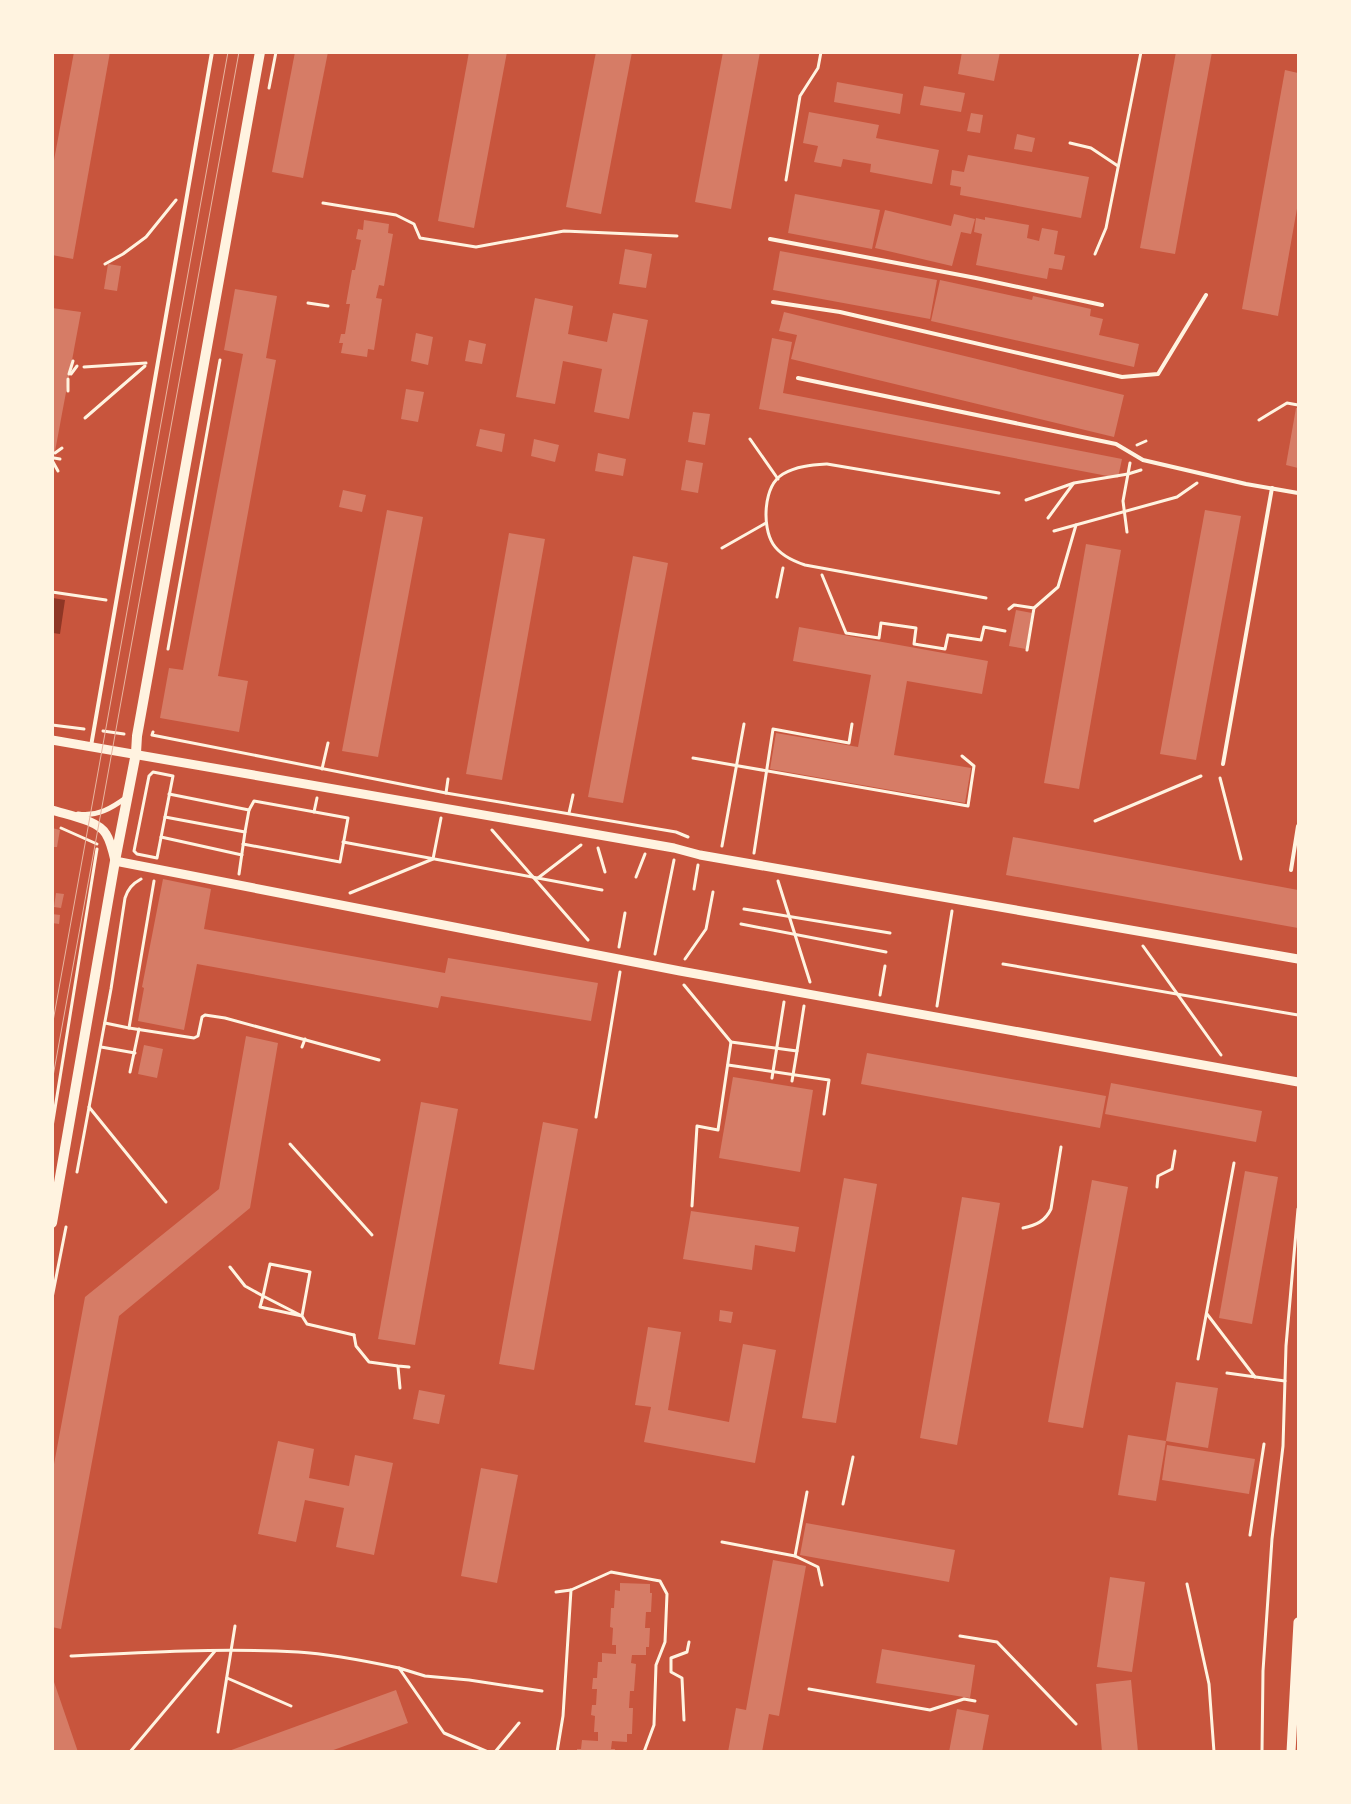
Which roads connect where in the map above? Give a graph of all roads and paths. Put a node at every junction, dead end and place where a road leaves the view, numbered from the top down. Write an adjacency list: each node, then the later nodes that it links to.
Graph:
1 (212, 52): 10 (lane)
2 (260, 52): 74 (main road)
3 (276, 52): 6 (path)
4 (821, 52): 9 (path)
5 (1141, 52): 8 (path)
6 (269, 91)
7 (1070, 143): 8 (path)
8 (1118, 166): 14 (path)
9 (786, 180)
10 (188, 186): 15 (path); 62 (lane)
11 (323, 203): 12 (path)
12 (677, 236)
13 (770, 239): 20 (lane)
14 (1095, 254)
15 (104, 264)
16 (1206, 295): 17 (lane)
17 (773, 302)
18 (308, 304): 19 (path)
19 (328, 306)
20 (1102, 306)
21 (221, 356): 67 (path)
22 (73, 361): 26 (path)
23 (77, 366): 26 (path)
24 (84, 367): 32 (path)
25 (76, 375): 26 (path)
26 (69, 377): 28 (path); 29 (path); 30 (path)
27 (798, 378): 41 (lane)
28 (75, 380)
29 (72, 388)
30 (68, 391)
31 (1298, 406): 33 (path)
32 (85, 418)
33 (1259, 420)
34 (750, 439): 44 (path)
35 (1146, 441): 36 (path)
36 (1133, 447)
37 (62, 448): 39 (path)
38 (1131, 456): 43 (path)
39 (54, 458): 40 (path); 42 (path)
40 (60, 458)
41 (1160, 464): 43 (path); 47 (lane)
42 (58, 471)
43 (1128, 474): 46 (path); 55 (path)
44 (778, 479): 48 (path); 52 (path)
45 (1198, 482): 53 (path)
46 (1074, 483): 50 (path); 51 (path)
47 (1272, 488): 49 (lane); 77 (lane)
48 (999, 493)
49 (1298, 493)
50 (1026, 500)
51 (1048, 518)
52 (766, 523): 56 (path); 61 (path)
53 (1076, 525): 54 (path); 63 (path)
54 (1054, 531)
55 (1127, 532)
56 (722, 548)
57 (782, 568): 60 (path)
58 (822, 575): 65 (path)
59 (52, 592): 62 (path)
60 (777, 597)
61 (986, 598)
62 (116, 601): 73 (lane)
63 (1034, 608): 64 (path); 66 (path)
64 (1009, 609)
65 (1005, 631)
66 (1027, 650)
67 (167, 657)
68 (744, 724): 78 (path)
69 (852, 724): 80 (path)
70 (154, 726): 79 (path)
71 (52, 740): 73 (street)
72 (328, 743): 79 (path)
73 (91, 746): 74 (street)
74 (136, 753): 87 (main road); 107 (street)
75 (962, 756): 80 (path)
76 (693, 758): 78 (path)
77 (1223, 764)
78 (736, 765): 80 (path); 105 (path)
79 (322, 768): 84 (path)
80 (767, 771): 108 (path)
81 (1201, 776): 93 (path)
82 (1220, 778): 110 (path)
83 (448, 779): 84 (path)
84 (446, 793): 91 (path)
85 (170, 794): 89 (path); 92 (path); 98 (path)
86 (573, 795): 91 (path)
87 (127, 797): 88 (street); 112 (main road)
88 (52, 809): 112 (street)
89 (248, 810): 97 (path); 100 (path)
90 (442, 810): 109 (path)
91 (569, 813): 99 (path)
92 (165, 817): 97 (path); 98 (path)
93 (1095, 821)
94 (487, 824): 133 (path)
95 (1298, 826): 114 (lane)
96 (60, 827): 171 (path)
97 (245, 832): 102 (path)
98 (161, 837): 106 (path)
99 (694, 839)
100 (343, 842): 102 (path); 109 (path)
101 (584, 843): 120 (path)
102 (243, 844): 106 (path)
103 (597, 844): 115 (path)
104 (648, 846): 119 (path)
105 (721, 850)
106 (242, 854): 117 (path)
107 (700, 855): 113 (street); 121 (path)
108 (753, 856)
109 (433, 859): 120 (path); 124 (path)
110 (1241, 859)
111 (674, 860): 136 (path)
112 (115, 861): 162 (street); 181 (main road)
113 (773, 868): 125 (street); 128 (path)
114 (1291, 870)
115 (605, 872)
116 (155, 875): 150 (path)
117 (239, 875)
118 (148, 876): 149 (path)
119 (636, 877)
120 (538, 878): 122 (path)
121 (694, 889)
122 (602, 890)
123 (713, 892): 138 (path)
124 (344, 895)
125 (954, 898): 137 (street); 147 (path)
126 (744, 909): 128 (path)
127 (625, 913): 134 (path)
128 (789, 917): 130 (path); 131 (path)
129 (741, 924): 131 (path)
130 (890, 933)
131 (795, 934): 135 (path); 143 (path)
132 (1139, 939): 162 (path)
133 (590, 943)
134 (619, 948)
135 (886, 952)
136 (655, 955)
137 (1298, 959)
138 (684, 960)
139 (1003, 964): 148 (path)
140 (885, 966): 145 (path)
141 (621, 967): 170 (path)
142 (679, 978): 153 (path)
143 (811, 985)
144 (785, 998): 156 (path)
145 (880, 998)
146 (798, 1001): 157 (path)
147 (937, 1007)
148 (1298, 1014)
149 (105, 1023): 150 (path); 154 (path)
150 (129, 1028): 151 (path)
151 (139, 1029): 152 (path); 158 (path)
152 (305, 1039): 155 (path); 159 (path)
153 (731, 1042): 156 (path); 160 (path)
154 (101, 1047): 158 (path); 168 (path)
155 (302, 1048)
156 (777, 1048): 157 (path); 161 (path)
157 (797, 1051): 164 (path)
158 (135, 1053): 163 (path)
159 (379, 1060)
160 (728, 1065): 161 (path); 179 (path)
161 (773, 1071): 164 (path); 165 (path)
162 (1233, 1071): 167 (street)
163 (130, 1072)
164 (793, 1075): 166 (path); 169 (path)
165 (772, 1078)
166 (792, 1081)
167 (1298, 1082)
168 (89, 1107): 176 (path); 178 (path)
169 (824, 1114)
170 (596, 1117)
171 (52, 1127)
172 (290, 1144): 184 (path)
173 (1061, 1146): 183 (path)
174 (1174, 1151): 177 (path)
175 (1234, 1162): 188 (path)
176 (76, 1176)
177 (1157, 1187)
178 (166, 1202)
179 (692, 1206)
180 (1298, 1209): 195 (path)
181 (52, 1223)
182 (66, 1225): 187 (path)
183 (1023, 1228)
184 (372, 1235)
185 (230, 1267): 186 (path)
186 (262, 1296): 189 (path); 189 (path); 189 (path)
187 (52, 1298)
188 (1207, 1314): 190 (path); 194 (path)
189 (302, 1316): 191 (path)
190 (1198, 1359)
191 (398, 1366): 192 (path); 196 (path)
192 (409, 1366)
193 (1227, 1373): 194 (path)
194 (1255, 1377): 195 (path)
195 (1285, 1382): 230 (path)
196 (400, 1388)
197 (1264, 1444): 201 (path)
198 (853, 1458): 200 (path)
199 (807, 1492): 203 (path)
200 (844, 1504)
201 (1250, 1534)
202 (722, 1542): 203 (path)
203 (795, 1556): 205 (path)
204 (1187, 1584): 229 (path)
205 (822, 1585)
206 (571, 1590): 207 (path); 227 (path); 228 (path)
207 (556, 1592)
208 (1298, 1622): 231 (street)
209 (235, 1626): 215 (path)
210 (960, 1636): 222 (path)
211 (689, 1642): 220 (path)
212 (214, 1651): 213 (path); 214 (path); 224 (path)
213 (71, 1656)
214 (400, 1668): 217 (path); 225 (path)
215 (227, 1678): 219 (path); 223 (path)
216 (809, 1689): 218 (path)
217 (542, 1691)
218 (975, 1701)
219 (291, 1706)
220 (684, 1720)
221 (520, 1723): 226 (path)
222 (1076, 1724)
223 (218, 1732)
224 (130, 1752)
225 (488, 1752)
226 (495, 1752)
227 (557, 1752)
228 (644, 1752)
229 (1214, 1752)
230 (1262, 1752)
231 (1291, 1752)

